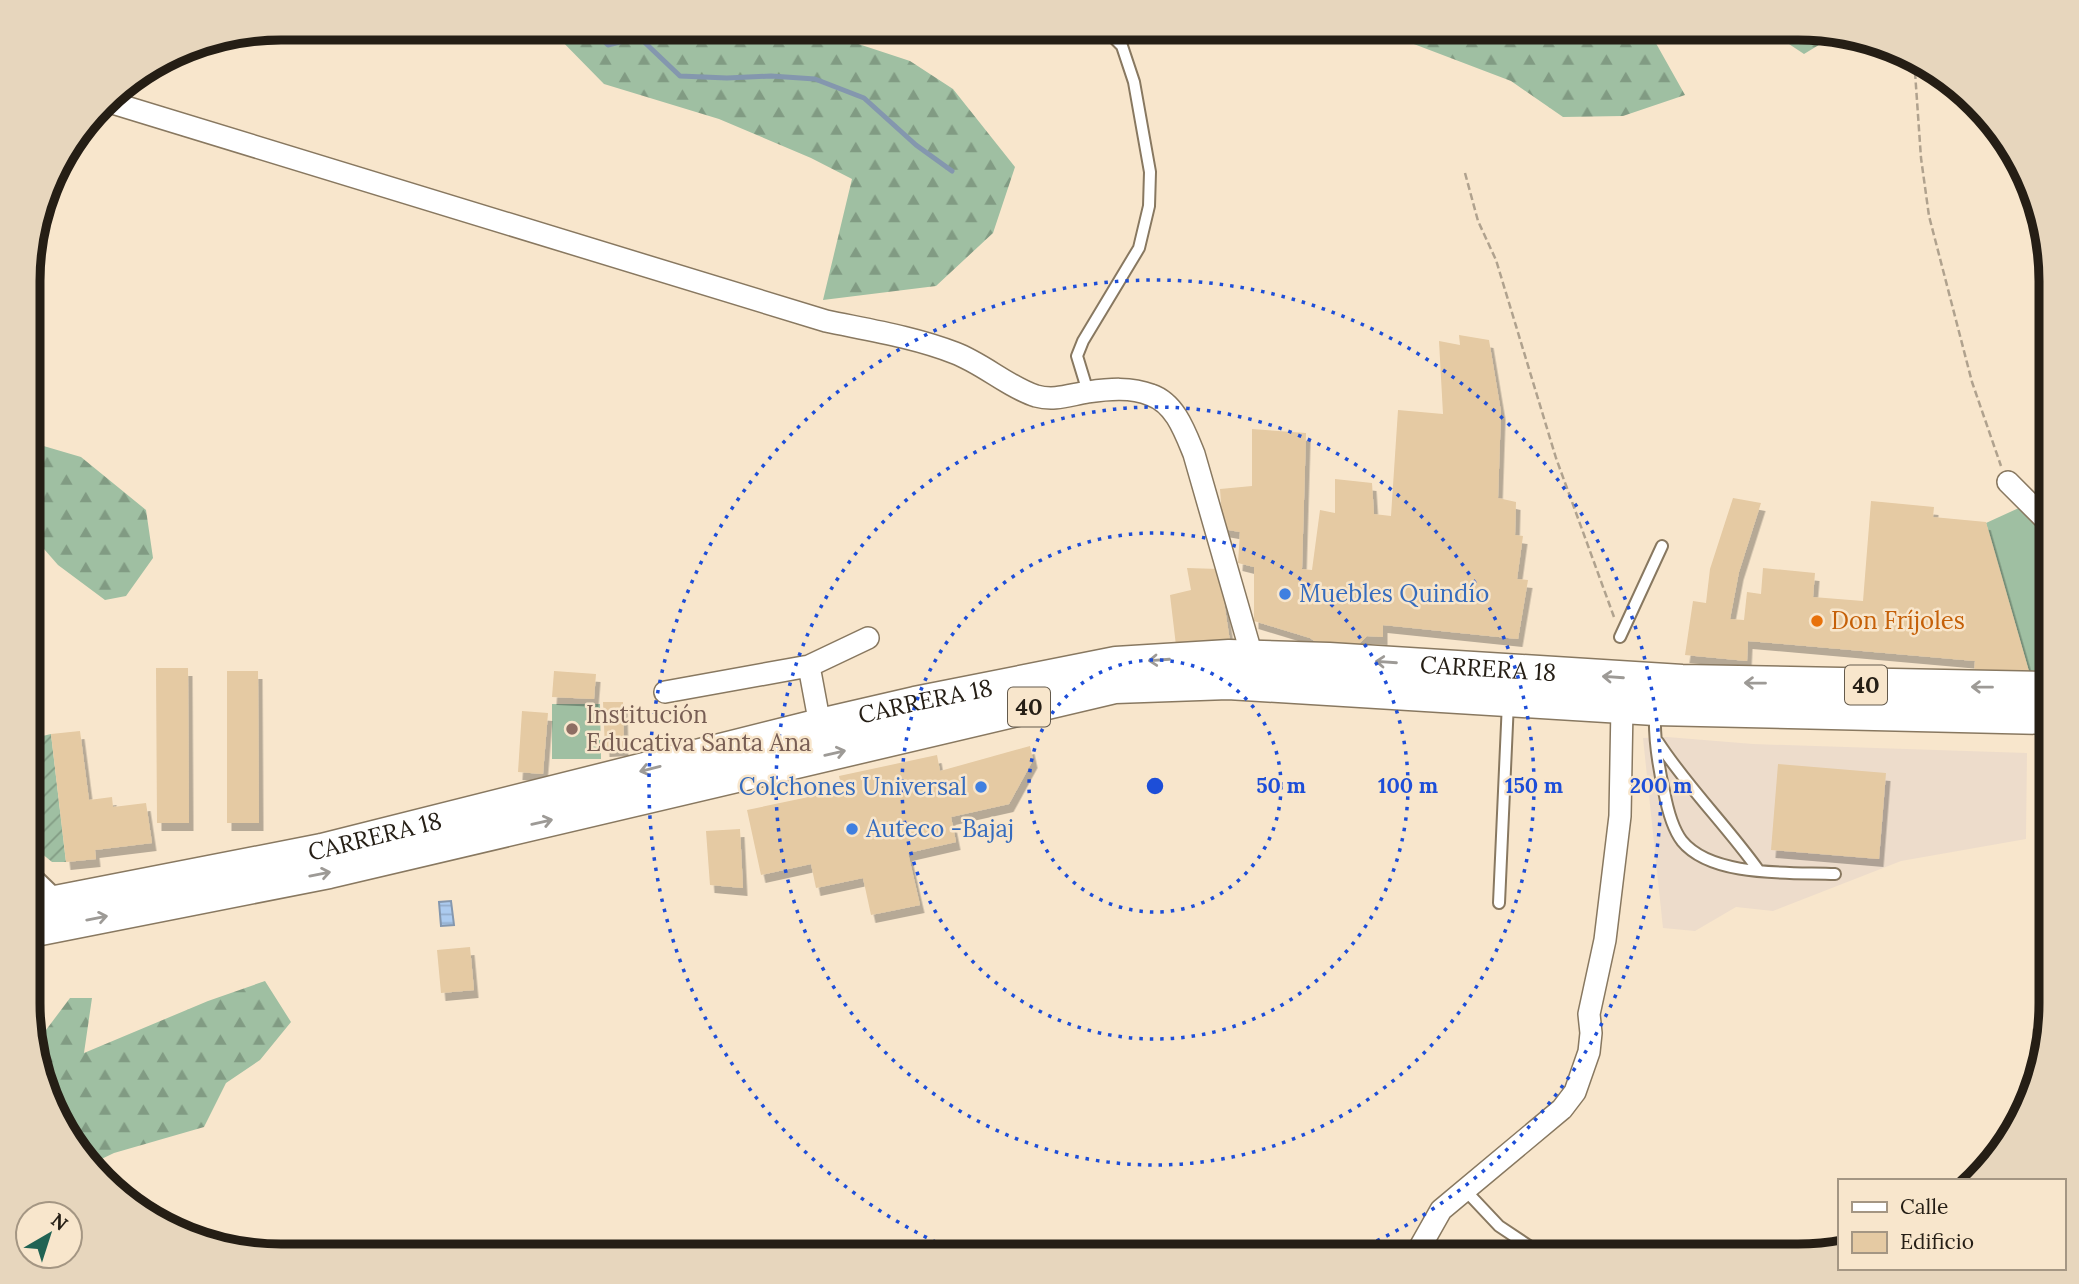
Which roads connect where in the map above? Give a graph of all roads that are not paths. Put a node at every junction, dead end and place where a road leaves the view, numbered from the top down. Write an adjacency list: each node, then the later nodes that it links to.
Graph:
1 (1116, 40): 3 (lane)
2 (117, 105): 3 (street)
3 (1088, 392): 9 (street)
4 (2008, 482): 5 (street)
5 (2038, 512)
6 (1662, 546): 7 (lane)
7 (1620, 637)
8 (868, 638): 10 (street)
9 (1252, 656): 11 (main road, CARRERA 18 / 40, one-way to 9); 17 (main road, CARRERA 18 / 40, one-way to 17)
10 (810, 666): 12 (street); 17 (street)
11 (2038, 688)
12 (665, 692)
13 (1508, 700): 14 (main road, CARRERA 18 / 40); 23 (lane); 25 (main road, CARRERA 18 / 40, one-way to 13)
14 (1622, 707): 15 (main road, CARRERA 18 / 40); 26 (street)
15 (1655, 709): 16 (main road, CARRERA 18 / 40); 18 (lane)
16 (2038, 718)
17 (820, 725): 22 (main road, CARRERA 18 / 40, one-way to 22)
18 (1656, 740): 19 (lane); 19 (lane)
19 (1759, 871): 20 (lane)
20 (1835, 874)
21 (40, 878): 22 (lane)
22 (63, 900): 24 (main road, CARRERA 18 / 40)
23 (1499, 903)
24 (40, 905)
25 (40, 930)
26 (1466, 1191): 27 (street); 28 (lane)
27 (1422, 1243)
28 (1525, 1243)

